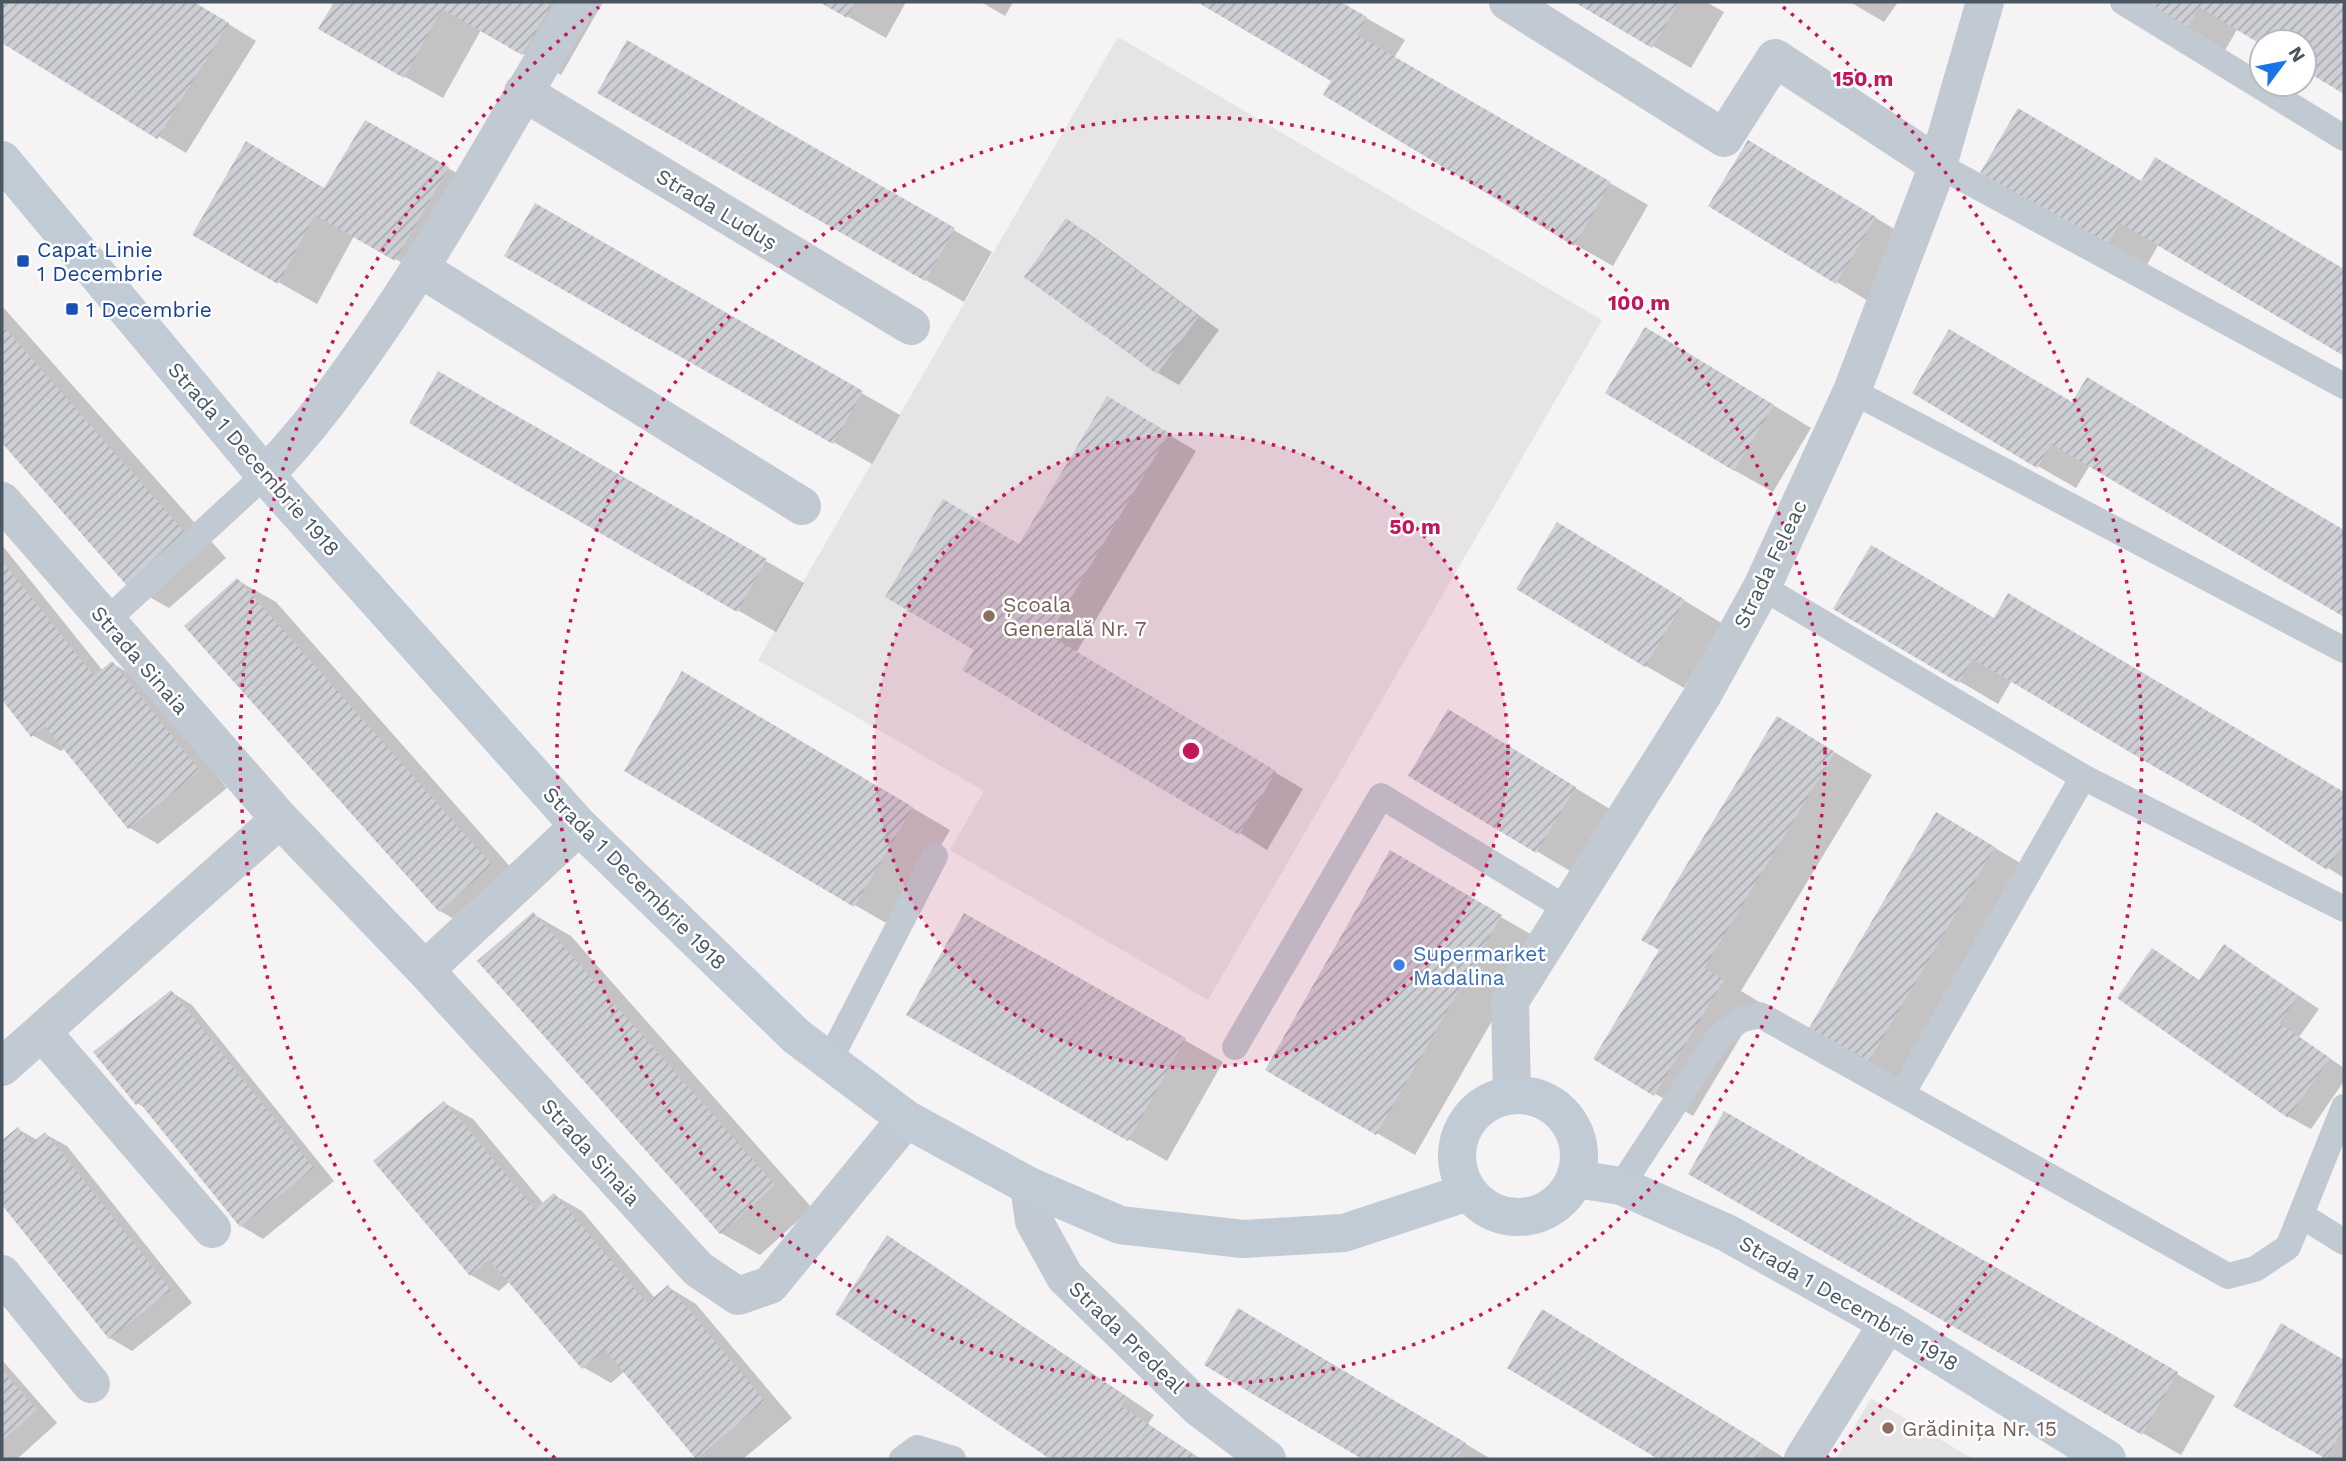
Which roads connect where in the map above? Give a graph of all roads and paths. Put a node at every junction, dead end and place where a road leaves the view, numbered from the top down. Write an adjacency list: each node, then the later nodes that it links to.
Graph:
1 (578, 2): 5 (street)
2 (1508, 2): 8 (street)
3 (1985, 2): 8 (street, Strada Feleac)
4 (2123, 2): 6 (lane)
5 (523, 92): 9 (street); 10 (street, Strada Luduș)
6 (2344, 138)
7 (2, 160): 13 (main road, Strada 1 Decembrie 1918)
8 (1938, 165): 11 (lane); 12 (street, Strada Feleac)
9 (421, 269): 13 (street); 15 (street)
10 (911, 326)
11 (2344, 386)
12 (1852, 391): 16 (street, Strada Feleac); 18 (lane)
13 (265, 475): 17 (lane); 21 (main road, Strada 1 Decembrie 1918)
14 (2, 500): 17 (street, Strada Sinaia)
15 (802, 506)
16 (1762, 587): 19 (lane); 23 (street, Strada Feleac)
17 (106, 621): 20 (street, Strada Sinaia)
18 (2344, 650)
19 (2083, 777): 24 (lane); 30 (lane)
20 (280, 819): 25 (street, Strada Sinaia); 26 (street)
21 (579, 827): 25 (street); 28 (main road, Strada 1 Decembrie 1918)
22 (935, 856): 28 (lane)
23 (1567, 909): 27 (lane); 31 (street, Strada Feleac)
24 (2344, 909)
25 (425, 970): 33 (street, Strada Sinaia)
26 (41, 1032): 29 (street); 39 (street)
27 (1235, 1047)
28 (829, 1061): 33 (main road, Strada 1 Decembrie 1918)
29 (2, 1067)
30 (1902, 1094): 36 (lane); 38 (lane)
31 (1512, 1095): 34 (main road); 37 (main road)
32 (2344, 1107): 38 (lane)
33 (906, 1119): 35 (main road, Strada 1 Decembrie 1918)
34 (1576, 1179): 36 (main road, Strada 1 Decembrie 1918); 37 (main road)
35 (1028, 1186): 37 (main road, Strada 1 Decembrie 1918); 46 (street, Strada Predeal)
36 (1621, 1186): 42 (main road, Strada 1 Decembrie 1918)
37 (1468, 1192)
38 (2301, 1215): 40 (lane)
39 (212, 1229)
40 (2344, 1242)
41 (2, 1274): 43 (street)
42 (1888, 1323): 47 (street); 48 (main road, Strada 1 Decembrie 1918)
43 (91, 1384)
44 (902, 1459): 45 (lane)
45 (953, 1459)
46 (1267, 1459)
47 (1803, 1459)
48 (2108, 1459)

